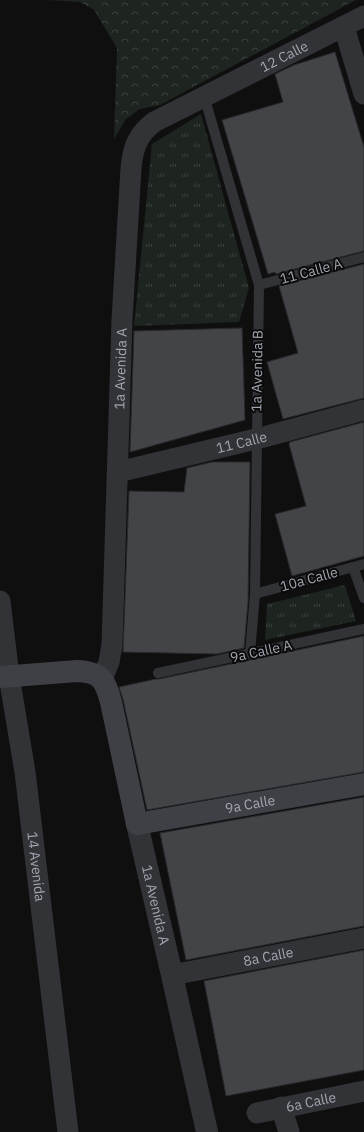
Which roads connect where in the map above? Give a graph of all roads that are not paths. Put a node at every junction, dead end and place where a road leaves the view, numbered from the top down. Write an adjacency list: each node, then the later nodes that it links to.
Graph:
1 (364, 16): 2 (street, 12 Calle)
2 (344, 27): 3 (street); 4 (street, 12 Calle)
3 (364, 94)
4 (204, 96): 6 (lane, 1a Avenida B); 9 (street, 1a Avenida A)
5 (364, 257): 6 (lane, 11 Calle A)
6 (259, 285): 8 (lane, 1a Avenida B)
7 (364, 410): 8 (street, 11 Calle)
8 (256, 439): 9 (street, 11 Calle); 12 (lane, 1a Avenida B)
9 (118, 472): 19 (street, 1a Avenida A)
10 (364, 564): 11 (lane, 10a Calle)
11 (353, 567): 12 (lane, 10a Calle); 13 (lane)
12 (255, 594): 16 (lane, 1a Avenida B)
13 (364, 598)
14 (0, 601): 18 (street, 14 Avenida)
15 (364, 629): 16 (lane, 9a Calle A)
16 (250, 653): 17 (lane, 9a Calle A)
17 (158, 673)
18 (4, 677): 19 (main road); 27 (street, 14 Avenida)
19 (102, 679): 21 (main road, 1a Avenida A)
20 (364, 784): 21 (main road, 9a Calle)
21 (137, 824): 23 (street, 1a Avenida A)
22 (364, 938): 23 (street, 8a Calle)
23 (172, 974): 28 (street, 1a Avenida A)
24 (364, 1091): 25 (street, 6a Calle)
25 (281, 1107): 26 (street, 6a Calle); 29 (street)
26 (258, 1113)
27 (68, 1132)
28 (207, 1132)
29 (289, 1132)

